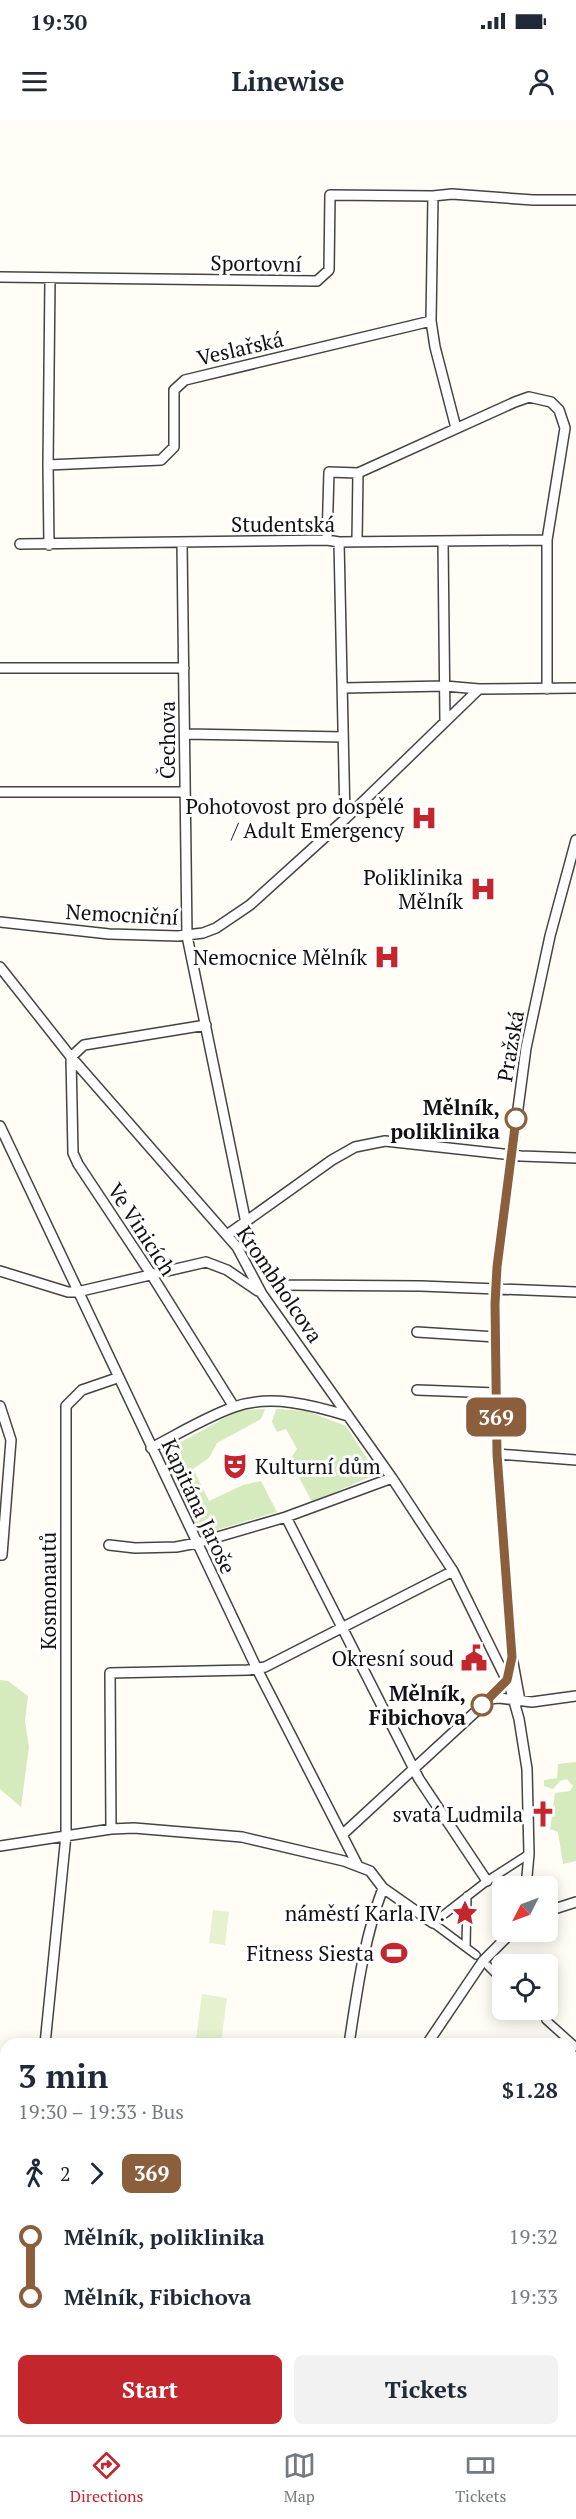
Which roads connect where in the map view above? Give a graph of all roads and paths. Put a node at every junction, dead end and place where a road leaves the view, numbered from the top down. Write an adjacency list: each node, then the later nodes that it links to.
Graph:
1 (434, 196): 2 (street, Sportovní); 4 (street, Sportovní); 5 (street)
2 (576, 200)
3 (0, 277): 4 (street, Sportovní)
4 (50, 279): 7 (street)
5 (431, 321): 6 (street); 7 (street, Veslařská)
6 (456, 428): 8 (street); 10 (street)
7 (48, 465): 16 (street)
8 (358, 473): 9 (street); 11 (street)
9 (327, 540): 13 (street, Studentská); 14 (street, Studentská)
10 (547, 540): 12 (street, Studentská); 23 (street)
11 (357, 541): 12 (street, Studentská); 13 (street, Studentská)
12 (443, 541): 19 (street)
13 (339, 542): 20 (street)
14 (182, 543): 16 (street, Studentská); 18 (street, Čechova)
15 (20, 544): 16 (street, Studentská)
16 (50, 545)
17 (0, 668): 18 (street)
18 (184, 669): 25 (street, Čechova)
19 (445, 686): 20 (street); 22 (street); 24 (street)
20 (343, 688): 26 (street)
21 (576, 688): 23 (street)
22 (479, 689): 23 (street); 24 (street, Nemocniční)
23 (547, 689)
24 (445, 722): 29 (street, Nemocniční)
25 (185, 734): 26 (street); 28 (street, Čechova)
26 (343, 736): 29 (street)
27 (0, 792): 28 (street)
28 (185, 792): 32 (street, Čechova)
29 (345, 819): 32 (street, Nemocniční)
30 (576, 840): 37 (street, Pražská)
31 (0, 922): 32 (street, Nemocniční)
32 (187, 936): 34 (street, Čechova)
33 (0, 967): 35 (street, Krombholcova)
34 (206, 1025): 35 (street); 39 (street, Čechova)
35 (71, 1057): 41 (street, Krombholcova); 43 (street, Ve Vinicích)
36 (0, 1126): 45 (street, Kapitána Jaroše)
37 (511, 1155): 38 (street); 39 (street); 44 (street, Pražská)
38 (576, 1158)
39 (246, 1223): 40 (street)
40 (236, 1229): 41 (street); 44 (street)
41 (228, 1235): 47 (street, Krombholcova)
42 (0, 1271): 45 (street)
43 (151, 1274): 45 (street); 47 (street); 54 (street, Ve Vinicích)
44 (496, 1289): 46 (street); 49 (street, Pražská)
45 (78, 1292): 50 (street, Kapitána Jaroše)
46 (576, 1292)
47 (262, 1294): 55 (street, Krombholcova)
48 (417, 1332): 49 (street)
49 (496, 1337): 52 (street, Pražská)
50 (117, 1378): 56 (street, Kapitána Jaroše); 78 (street, Kosmonautů)
51 (417, 1390): 52 (street)
52 (496, 1393): 57 (street, Pražská)
53 (0, 1406): 63 (street)
54 (234, 1407): 55 (street); 56 (street)
55 (347, 1414): 59 (street, Krombholcova)
56 (151, 1448): 61 (street, Kapitána Jaroše)
57 (497, 1454): 58 (street); 66 (street, Pražská)
58 (576, 1461)
59 (392, 1478): 60 (street); 64 (street, Krombholcova)
60 (286, 1516): 61 (street); 65 (street)
61 (197, 1543): 62 (street); 69 (street, Kapitána Jaroše)
62 (109, 1545)
63 (1, 1555)
64 (453, 1571): 65 (street); 67 (street, Krombholcova)
65 (343, 1629): 69 (street); 75 (street)
66 (511, 1644): 67 (street); 68 (street, Pražská)
67 (491, 1650): 70 (street, Krombholcova)
68 (512, 1657): 70 (street, Pražská); 73 (street, Pražská)
69 (257, 1669): 76 (street); 77 (street, Kapitána Jaroše)
70 (507, 1680): 72 (street); 73 (street, Pražská)
71 (576, 1696): 73 (street)
72 (488, 1700): 73 (street); 75 (street)
73 (513, 1700): 74 (street, Pražská); 74 (street, Pražská)
74 (518, 1715): 80 (street, Pražská)
75 (414, 1768): 77 (street); 83 (street)
76 (111, 1829): 78 (street); 81 (street)
77 (343, 1834): 81 (street, Kapitána Jaroše)
78 (66, 1835): 79 (street); 94 (street, Kosmonautů)
79 (0, 1846)
80 (529, 1854): 82 (street, Pražská); 83 (street)
81 (358, 1866): 84 (street, Kapitána Jaroše)
82 (527, 1876)
83 (487, 1881): 85 (street)
84 (383, 1888): 88 (street); 95 (street)
85 (467, 1896): 88 (street); 90 (street)
86 (576, 1902): 87 (street)
87 (558, 1908)
88 (433, 1923): 90 (street)
89 (502, 1942): 91 (street)
90 (466, 1947): 91 (street)
91 (482, 1961): 92 (street); 96 (street)
92 (492, 1970)
93 (546, 2020): 97 (street)
94 (46, 2038)
95 (350, 2038)
96 (431, 2038)
97 (566, 2038)

